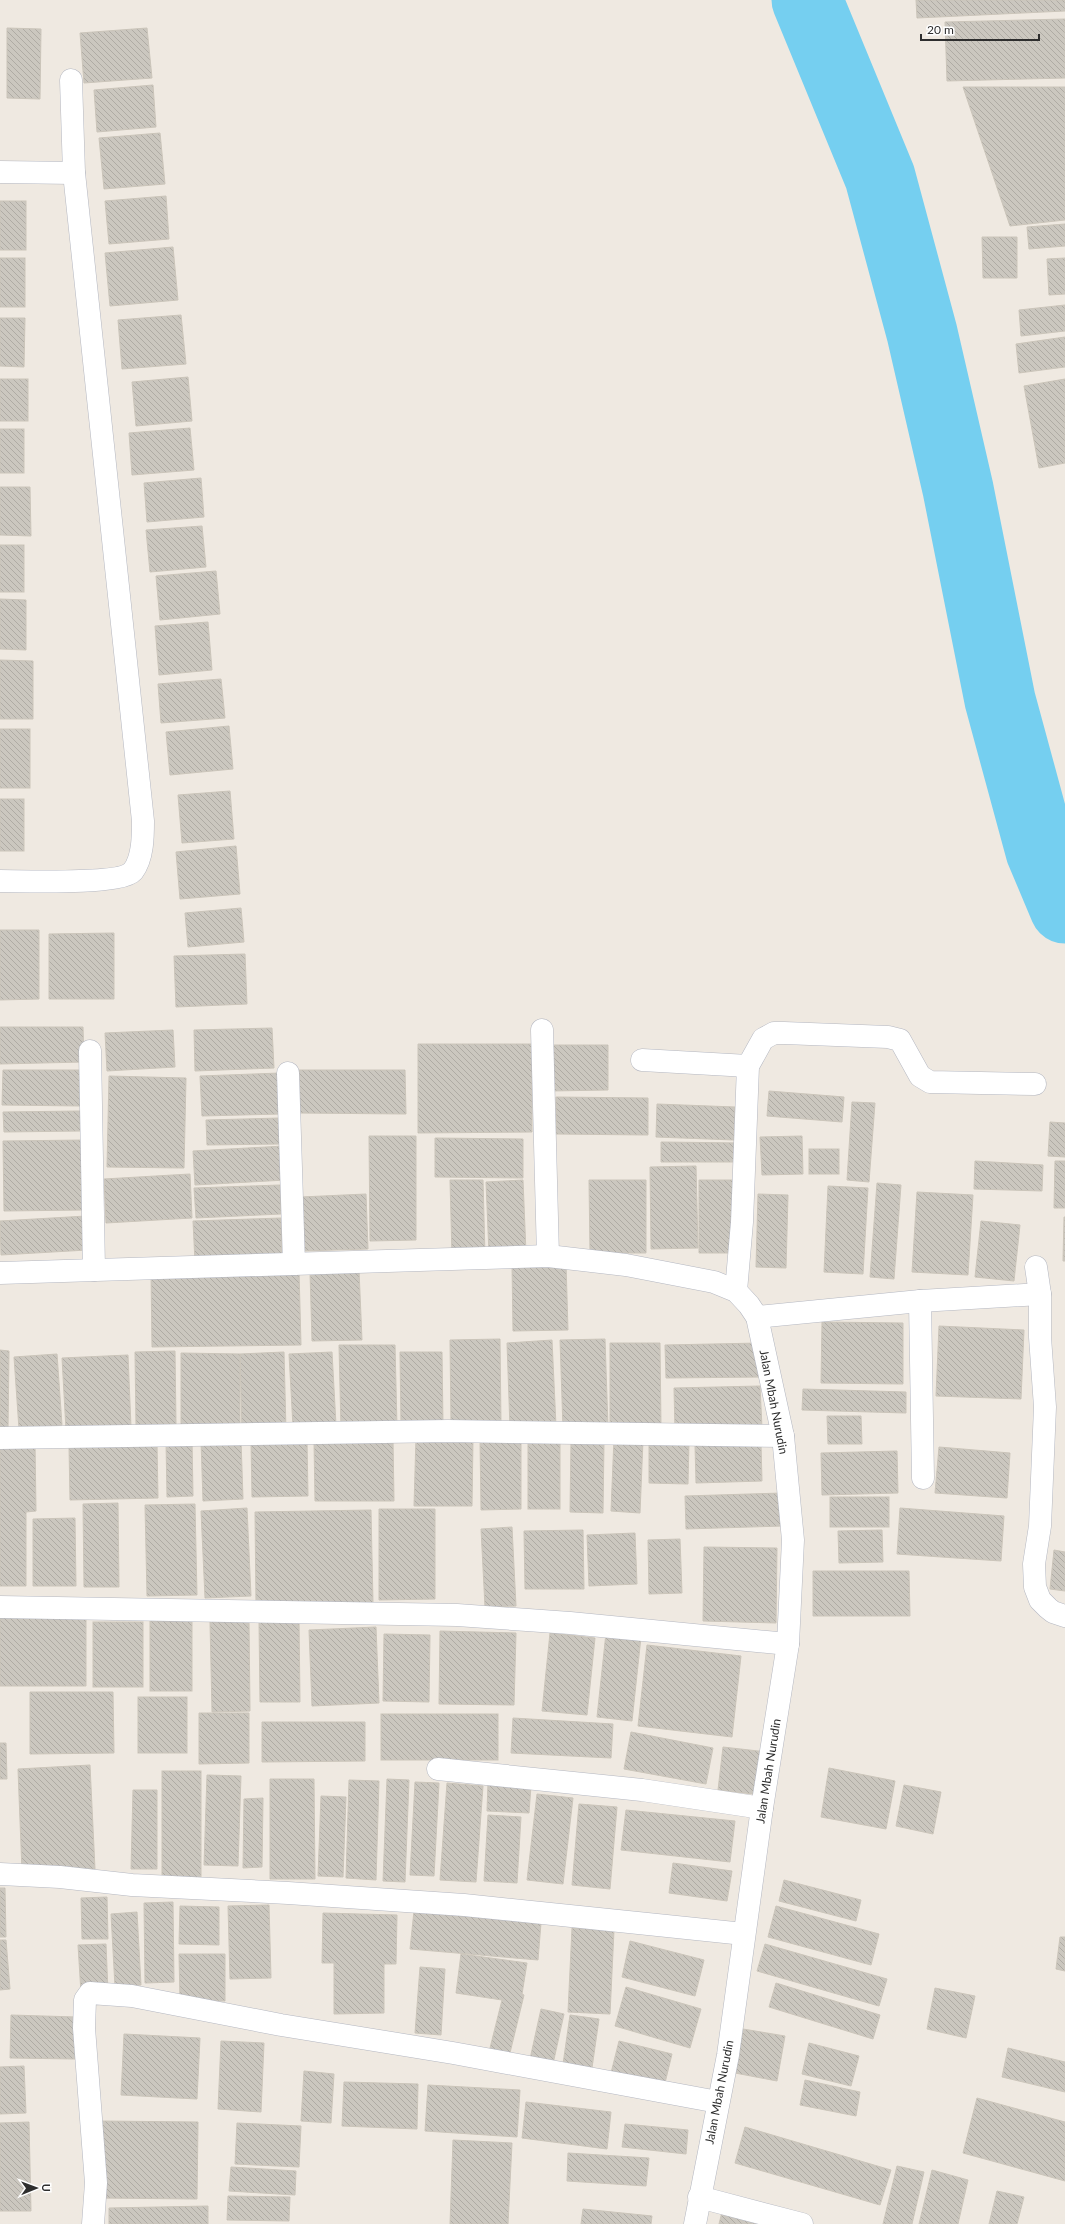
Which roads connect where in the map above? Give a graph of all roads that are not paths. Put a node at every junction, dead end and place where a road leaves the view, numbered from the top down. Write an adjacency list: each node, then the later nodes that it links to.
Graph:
1 (72, 80): 3 (street)
2 (0, 172): 3 (street)
3 (74, 173): 4 (street)
4 (0, 881)
5 (542, 1030): 11 (street)
6 (90, 1051): 14 (street)
7 (642, 1060): 8 (street)
8 (748, 1066): 10 (street); 16 (street)
9 (288, 1073): 12 (street)
10 (1035, 1084)
11 (548, 1256): 12 (street); 16 (street)
12 (294, 1264): 14 (street)
13 (1036, 1267): 17 (street)
14 (94, 1270): 15 (street)
15 (0, 1273)
16 (736, 1291): 19 (street)
17 (1040, 1294): 18 (street); 24 (street)
18 (920, 1301): 19 (street); 22 (street)
19 (757, 1317): 20 (street, Jalan Mbah Nurudin)
20 (783, 1436): 21 (street); 25 (street, Jalan Mbah Nurudin)
21 (0, 1438)
22 (923, 1478)
23 (0, 1607): 25 (street)
24 (1065, 1616)
25 (788, 1644): 27 (street, Jalan Mbah Nurudin)
26 (438, 1769): 27 (street)
27 (762, 1808): 29 (street, Jalan Mbah Nurudin)
28 (0, 1874): 29 (street)
29 (744, 1934): 30 (street, Jalan Mbah Nurudin)
30 (718, 2102): 31 (street, Jalan Mbah Nurudin); 32 (street)
31 (699, 2197): 33 (street, Jalan Mbah Nurudin); 34 (street)
32 (93, 2224)
33 (695, 2224)
34 (802, 2224)

